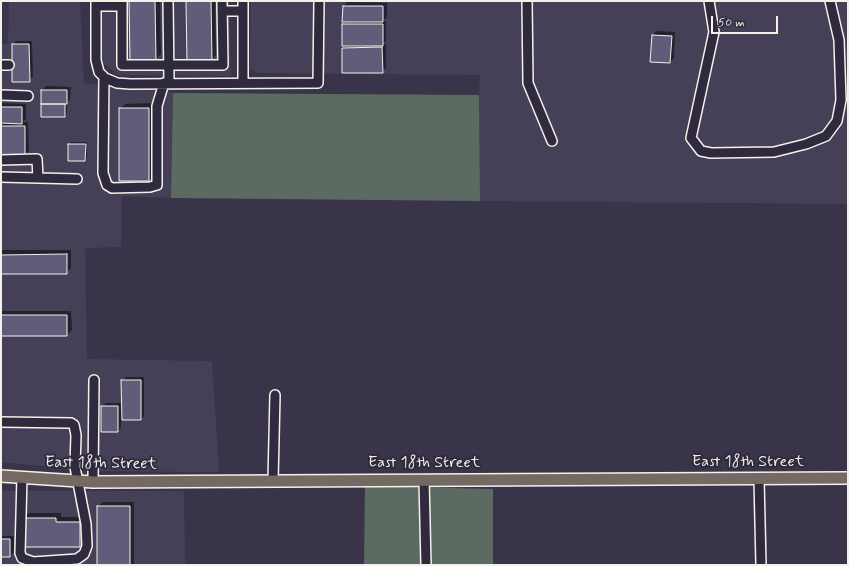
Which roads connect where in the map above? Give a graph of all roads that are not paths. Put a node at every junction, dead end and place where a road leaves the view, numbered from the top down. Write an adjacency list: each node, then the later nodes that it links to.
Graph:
1 (168, 1): 12 (street)
2 (222, 1): 10 (street)
3 (243, 1): 11 (street)
4 (319, 1): 15 (street)
5 (528, 1): 18 (street)
6 (708, 1): 7 (street)
7 (830, 1)
8 (96, 4): 9 (street); 13 (street)
9 (122, 4): 12 (street)
10 (222, 11): 11 (street); 12 (street)
11 (243, 11): 15 (street)
12 (168, 65): 14 (street)
13 (104, 77): 14 (street); 14 (street)
14 (166, 83): 15 (street)
15 (243, 83)
16 (1, 95): 17 (street)
17 (28, 96)
18 (552, 141)
19 (1, 160): 21 (street)
20 (1, 177): 21 (street)
21 (38, 178): 22 (street)
22 (77, 179)
23 (94, 380): 34 (street)
24 (275, 395): 32 (street)
25 (1, 422): 31 (street)
26 (1, 476): 27 (main road, East 18th Street); 33 (street)
27 (22, 477): 31 (main road, East 18th Street); 31 (street)
28 (848, 478): 29 (main road, East 18th Street)
29 (759, 479): 30 (main road, East 18th Street); 36 (street)
30 (424, 480): 32 (main road, East 18th Street); 35 (street)
31 (79, 481): 34 (main road, East 18th Street)
32 (272, 481): 34 (main road, East 18th Street)
33 (1, 482)
34 (93, 482)
35 (426, 565)
36 (761, 565)

